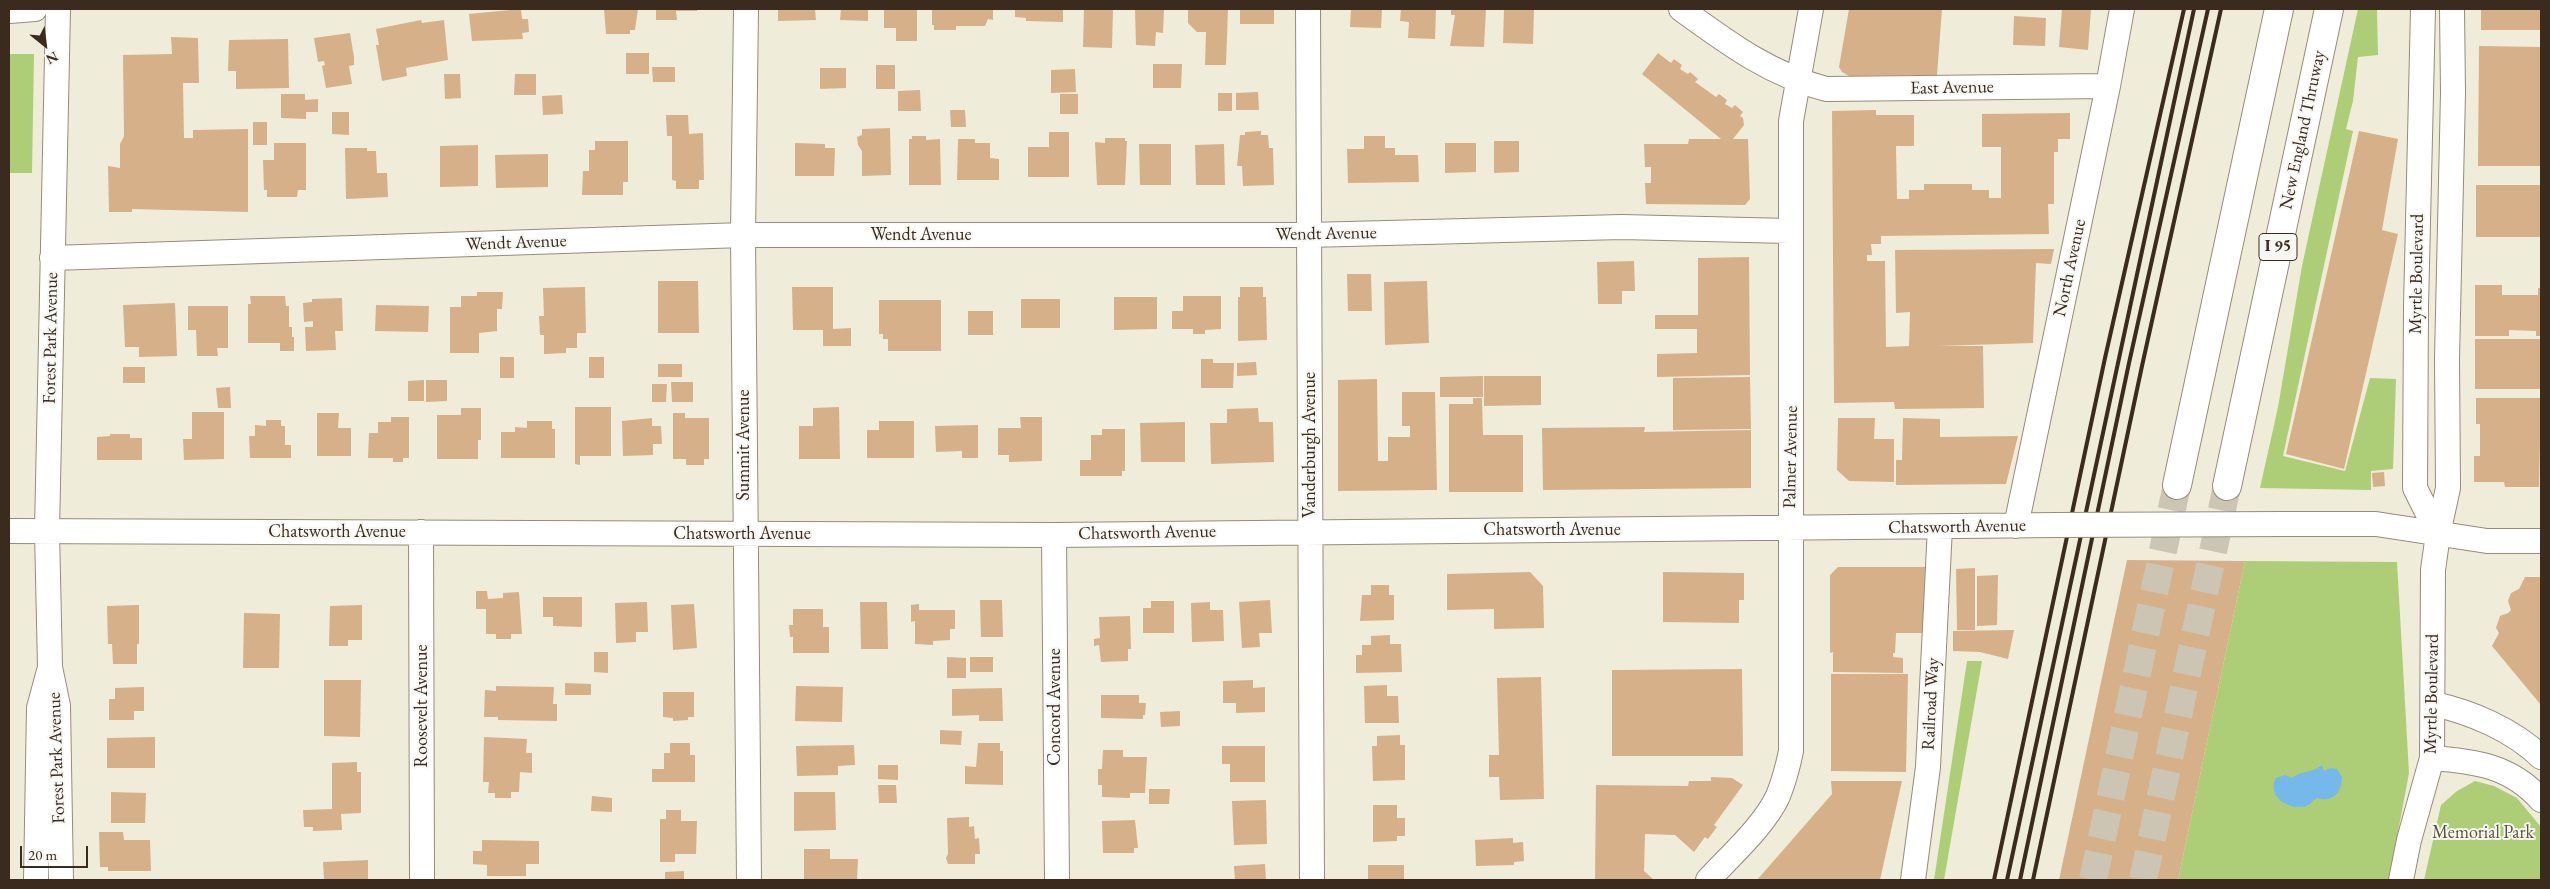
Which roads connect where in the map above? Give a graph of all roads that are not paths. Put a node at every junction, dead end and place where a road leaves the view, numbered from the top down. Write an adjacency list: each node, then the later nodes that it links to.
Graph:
1 (34, 9): 12 (street)
2 (58, 9): 18 (street, Forest Park Avenue)
3 (746, 9): 16 (street, Summit Avenue)
4 (1308, 9): 17 (street, Vanderburgh Avenue)
5 (1681, 9): 13 (street, East Avenue)
6 (1811, 9): 13 (street, Palmer Avenue)
7 (2122, 9): 14 (street, North Avenue)
8 (2279, 9): 19 (highway)
9 (2329, 9): 20 (highway, New England Thruway / I 95)
10 (2424, 9): 29 (street, Myrtle Boulevard)
11 (2452, 9): 29 (street, Myrtle Boulevard)
12 (9, 11)
13 (1796, 81): 14 (street, East Avenue); 15 (street, Palmer Avenue)
14 (2108, 86): 21 (street, North Avenue)
15 (1789, 230): 17 (street, Wendt Avenue); 23 (street, Palmer Avenue)
16 (743, 235): 17 (street, Wendt Avenue); 18 (street, Wendt Avenue); 28 (street, Summit Avenue)
17 (1308, 235): 24 (street, Vanderburgh Avenue)
18 (52, 258): 26 (street, Forest Park Avenue)
19 (2177, 486)
20 (2227, 486)
21 (2016, 526): 22 (street, Chatsworth Avenue); 29 (street, Chatsworth Avenue, bridge)
22 (1940, 527): 23 (street, Chatsworth Avenue); 44 (street, Railroad Way)
23 (1790, 528): 24 (street, Chatsworth Avenue); 43 (street, Palmer Avenue)
24 (1310, 530): 30 (street, Chatsworth Avenue); 42 (street, Vanderburgh Avenue)
25 (9, 531): 26 (street, Chatsworth Avenue)
26 (47, 531): 27 (street, Chatsworth Avenue); 32 (street, Forest Park Avenue)
27 (421, 532): 28 (street, Chatsworth Avenue); 39 (street, Roosevelt Avenue)
28 (745, 534): 30 (street, Chatsworth Avenue); 40 (street, Summit Avenue)
29 (2438, 534): 31 (street, Chatsworth Avenue); 33 (street, Myrtle Boulevard)
30 (1054, 535): 41 (street, Concord Avenue)
31 (2541, 541)
32 (50, 667): 37 (street, Forest Park Avenue); 38 (street, Forest Park Avenue)
33 (2434, 704): 34 (street); 35 (street, Myrtle Boulevard)
34 (2541, 757)
35 (2432, 758): 36 (street); 45 (street, Myrtle Boulevard)
36 (2541, 800)
37 (36, 880)
38 (61, 880)
39 (422, 880)
40 (749, 880)
41 (1056, 880)
42 (1312, 880)
43 (1708, 880)
44 (1913, 880)
45 (2401, 880)

